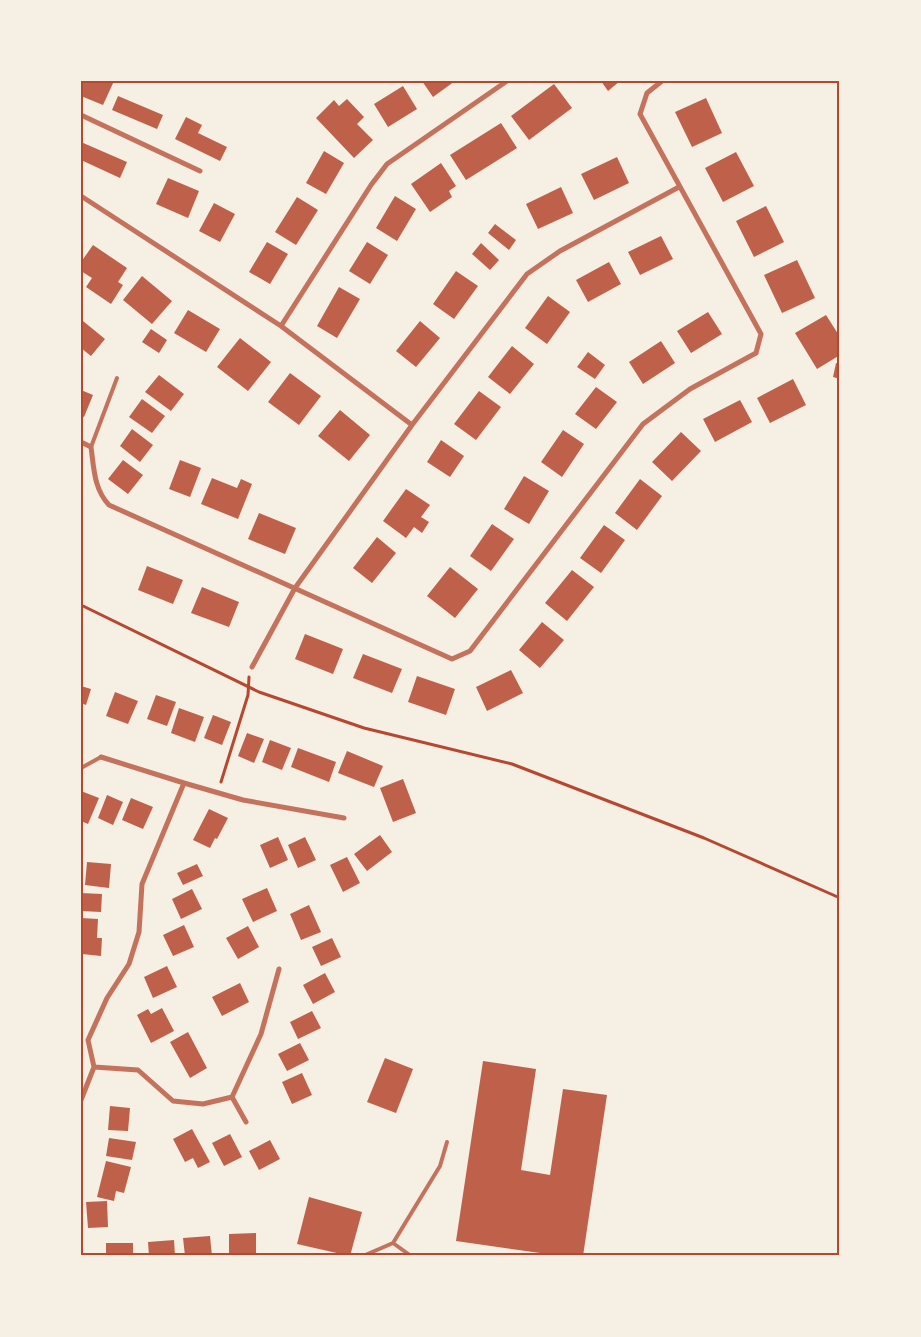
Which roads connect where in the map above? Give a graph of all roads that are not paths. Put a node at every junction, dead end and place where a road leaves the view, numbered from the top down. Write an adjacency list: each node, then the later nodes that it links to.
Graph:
1 (507, 81): 7 (street)
2 (662, 81): 5 (street)
3 (81, 115): 4 (street)
4 (200, 171)
5 (679, 188): 9 (street); 12 (street)
6 (81, 196): 7 (street)
7 (280, 326): 9 (street)
8 (117, 378): 11 (lane)
9 (412, 426): 12 (street)
10 (81, 442): 11 (street)
11 (91, 447): 12 (street)
12 (295, 588): 13 (street)
13 (252, 667)
14 (101, 757): 15 (lane); 16 (street)
15 (81, 768)
16 (184, 783): 17 (street); 19 (street)
17 (344, 818)
18 (279, 969): 20 (street)
19 (94, 1067): 20 (street); 21 (street)
20 (232, 1097): 22 (street)
21 (81, 1100)
22 (246, 1122)
23 (447, 1142): 24 (lane)
24 (393, 1243): 25 (lane); 26 (lane)
25 (363, 1256)
26 (411, 1256)

